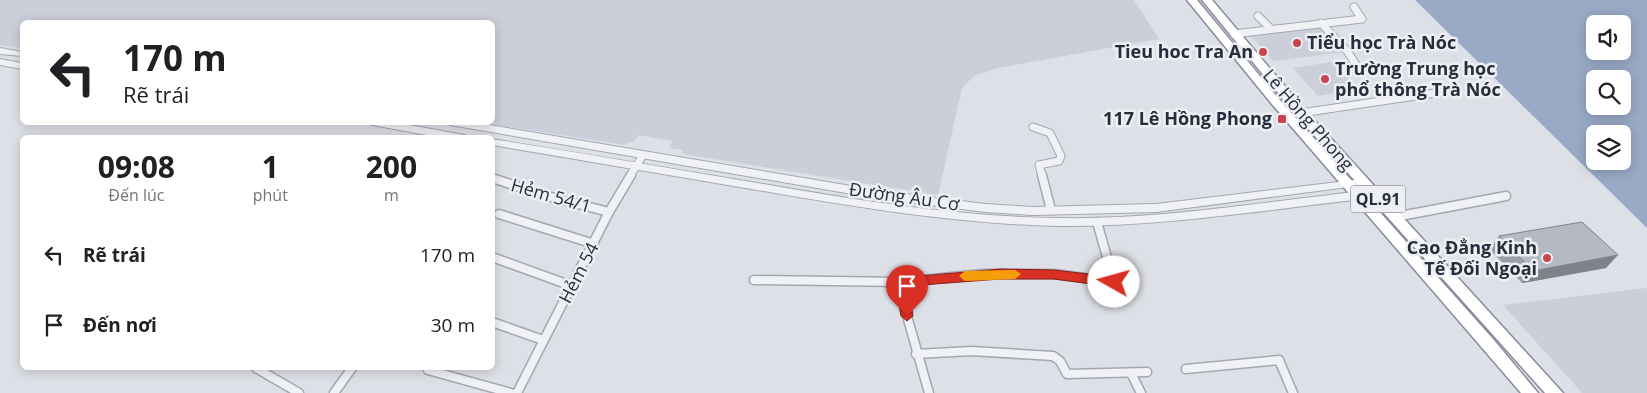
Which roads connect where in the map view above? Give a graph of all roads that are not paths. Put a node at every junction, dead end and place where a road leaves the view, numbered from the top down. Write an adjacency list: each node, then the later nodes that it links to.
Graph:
1 (1192, 0): 24 (highway, Lê Hồng Phong / QL.91)
2 (1207, 0): 7 (highway, Lê Hồng Phong / QL.91)
3 (1354, 7): 5 (street)
4 (1258, 16): 6 (street)
5 (1322, 23): 6 (street); 12 (street)
6 (1271, 29): 7 (street)
7 (1234, 34): 14 (highway, Lê Hồng Phong / QL.91)
8 (0, 51): 9 (street)
9 (18, 54): 10 (street)
10 (1, 62): 11 (street)
11 (20, 66)
12 (1361, 72)
13 (1449, 91): 14 (street)
14 (1301, 113): 23 (highway, Lê Hồng Phong / QL.91)
15 (389, 125): 18 (street)
16 (468, 125): 20 (street, Đường Âu Cơ)
17 (1033, 127): 30 (street)
18 (447, 135)
19 (495, 142): 21 (street, Đường Âu Cơ)
20 (643, 155): 21 (street, Hẻm 54); 25 (street, Đường Âu Cơ)
21 (636, 166): 29 (street, Đường Âu Cơ); 31 (street, Hẻm 54)
22 (495, 181): 31 (street, Hẻm 54/1)
23 (1363, 182): 24 (street, Đường Âu Cơ); 26 (highway, Lê Hồng Phong / QL.91)
24 (1346, 184): 27 (highway, Lê Hồng Phong / QL.91); 30 (street, Đường Âu Cơ)
25 (846, 189): 29 (street); 30 (street, Đường Âu Cơ)
26 (1373, 194): 27 (street, Đường Âu Cơ); 33 (highway, Lê Hồng Phong / QL.91)
27 (1356, 196): 34 (street, Đường Âu Cơ); 43 (highway, Lê Hồng Phong / QL.91)
28 (1506, 196): 33 (street)
29 (843, 201): 34 (street, Đường Âu Cơ)
30 (1051, 210)
31 (609, 212): 35 (street, Hẻm 54)
32 (499, 214): 35 (street)
33 (1395, 218): 42 (highway, Lê Hồng Phong / QL.91)
34 (1097, 222): 38 (street)
35 (594, 244): 39 (street, Hẻm 54)
36 (495, 258): 39 (street)
37 (754, 280): 38 (street)
38 (901, 282): 44 (street)
39 (572, 286): 41 (street, Hẻm 54)
40 (495, 323): 41 (street)
41 (543, 340): 54 (street, Hẻm 54)
42 (1509, 340): 43 (highway); 59 (highway, Lê Hồng Phong / QL.91)
43 (1490, 345): 58 (highway, Lê Hồng Phong / QL.91)
44 (916, 354): 50 (street); 55 (street)
45 (1186, 368): 57 (street)
46 (259, 370): 51 (street)
47 (351, 370): 52 (street)
48 (428, 370): 53 (street)
49 (1147, 372): 50 (street)
50 (1131, 373): 56 (street)
51 (299, 393)
52 (334, 393)
53 (511, 393)
54 (517, 393)
55 (929, 393)
56 (1140, 393)
57 (1293, 393)
58 (1530, 393)
59 (1554, 393)

